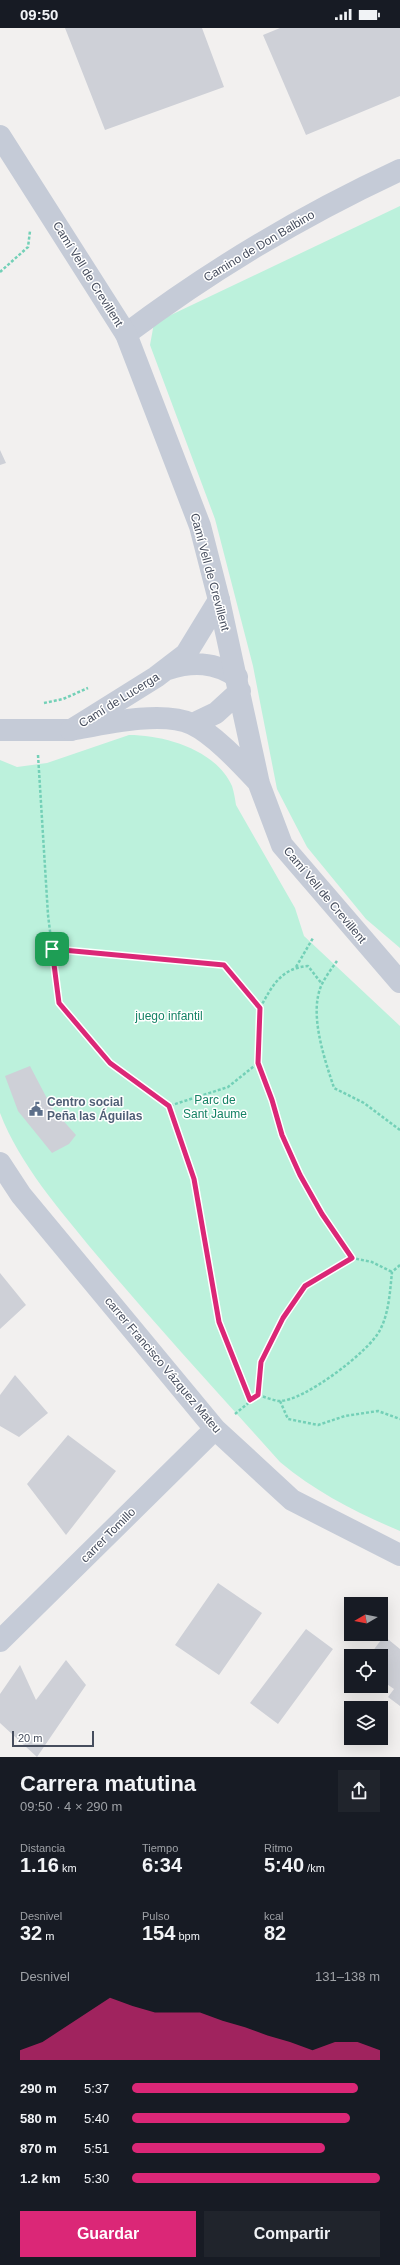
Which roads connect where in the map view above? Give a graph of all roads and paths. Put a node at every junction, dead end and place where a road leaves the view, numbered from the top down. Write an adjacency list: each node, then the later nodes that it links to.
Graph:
1 (0, 136): 5 (street, Camí Vell de Crevillent)
2 (400, 170): 5 (street, Camino de Don Balbino)
3 (27, 225): 4 (path)
4 (0, 272)
5 (126, 334): 6 (street, Camí Vell de Crevillent)
6 (219, 600): 7 (street, Camí de Lucerga); 8 (street, Camí Vell de Crevillent)
7 (165, 670): 8 (street, Camí de Lucerga); 14 (street, Camí de Lucerga)
8 (238, 684): 11 (street); 15 (street, Camí Vell de Crevillent)
9 (94, 685): 10 (path)
10 (37, 704)
11 (192, 724): 14 (street); 15 (street)
12 (0, 730): 13 (street, Camí de Lucerga)
13 (36, 730): 14 (street, Camí de Lucerga); 17 (path)
14 (71, 730)
15 (259, 784): 20 (street, Camí Vell de Crevillent)
16 (313, 938): 19 (path)
17 (52, 949): 22 (path); 24 (path)
18 (337, 961): 21 (path)
19 (296, 967): 21 (path); 22 (path)
20 (400, 982)
21 (322, 984): 25 (path)
22 (260, 1008): 23 (path)
23 (258, 1063): 24 (path); 27 (path)
24 (169, 1106): 31 (path)
25 (400, 1130)
26 (0, 1164): 34 (street, carrer Francisco Vázquez Mateu)
27 (352, 1258): 29 (path); 30 (path)
28 (400, 1265): 29 (path)
29 (392, 1272): 32 (path)
30 (258, 1395): 31 (path); 32 (path)
31 (250, 1400): 34 (path)
32 (280, 1401): 33 (path)
33 (400, 1420)
34 (215, 1429): 35 (street, carrer Francisco Vázquez Mateu); 36 (street, carrer Tomillo)
35 (400, 1554)
36 (0, 1640)

